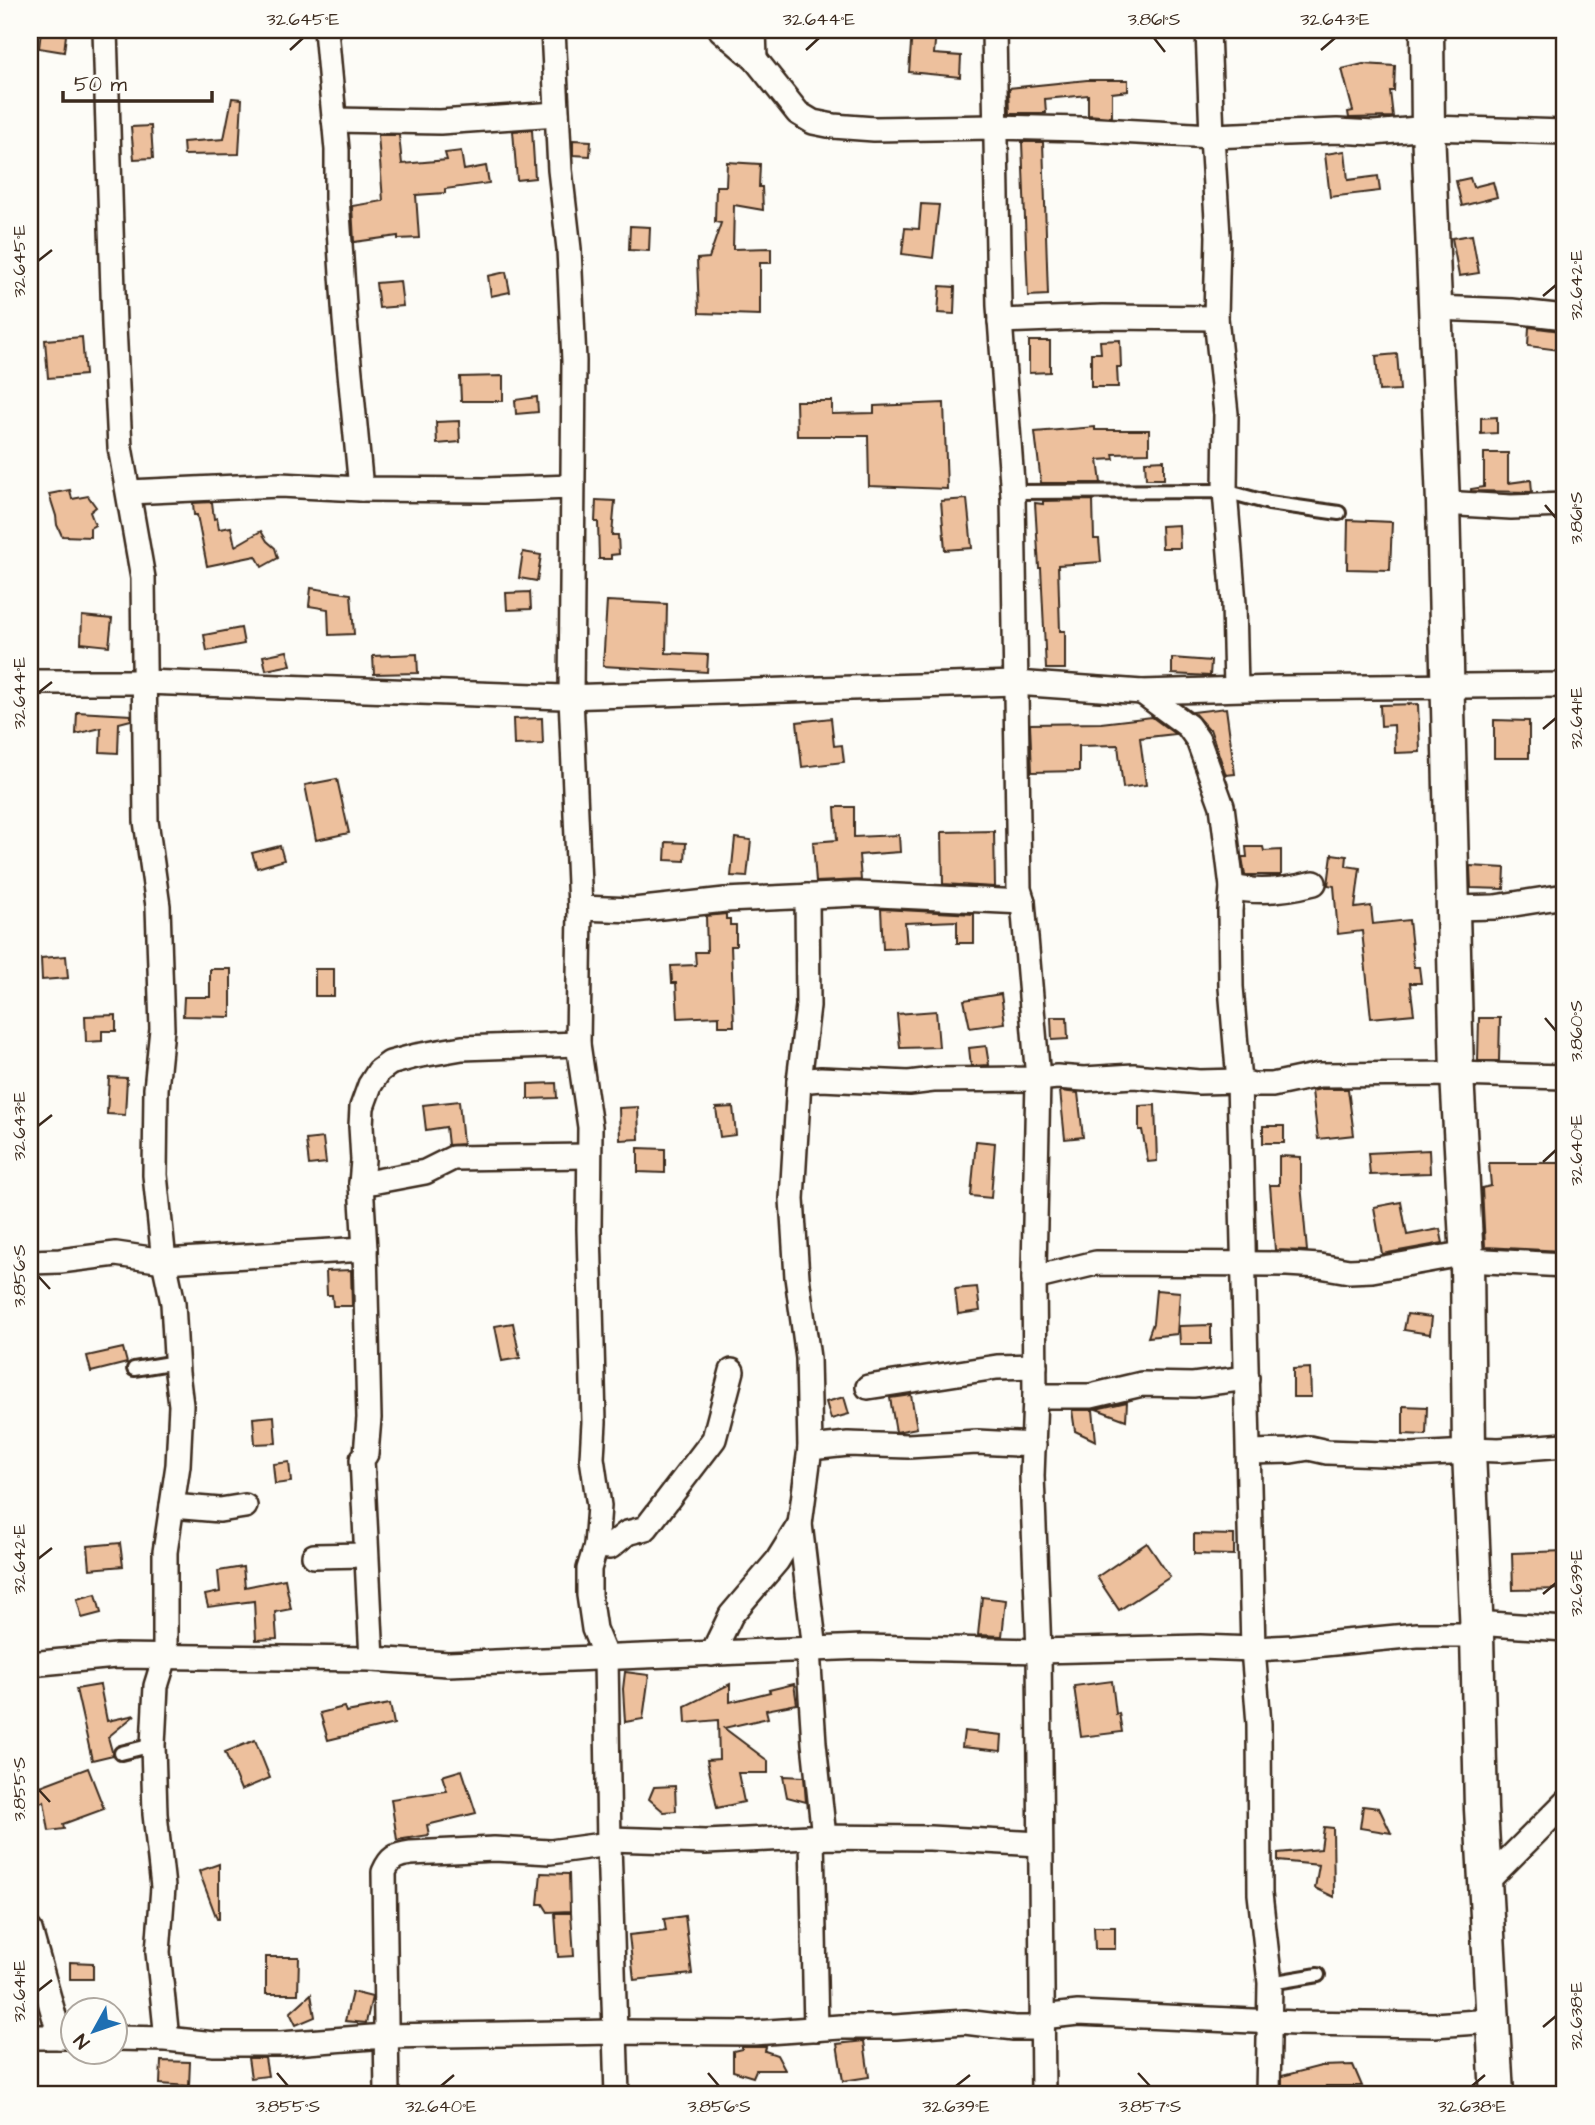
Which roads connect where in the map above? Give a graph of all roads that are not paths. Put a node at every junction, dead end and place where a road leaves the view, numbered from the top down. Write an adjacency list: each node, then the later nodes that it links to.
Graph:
1 (105, 30): 23 (street)
2 (326, 30): 11 (street)
3 (553, 30): 10 (street)
4 (721, 30): 9 (street)
5 (754, 30): 9 (street)
6 (993, 30): 12 (street)
7 (1208, 30): 15 (street)
8 (1427, 30): 13 (street)
9 (755, 59): 12 (street)
10 (557, 114): 11 (street); 20 (street)
11 (334, 120): 21 (street)
12 (994, 127): 15 (street); 19 (street)
13 (1428, 128): 14 (street); 15 (street); 16 (street)
14 (1565, 131)
15 (1212, 136): 18 (street)
16 (1435, 308): 17 (street); 25 (street)
17 (1565, 317)
18 (1216, 318): 19 (street); 22 (street)
19 (1000, 321): 24 (street)
20 (572, 487): 21 (street); 35 (street)
21 (360, 489): 23 (street)
22 (1225, 491): 24 (lane); 27 (lane); 33 (street)
23 (129, 492): 29 (street)
24 (1013, 492): 30 (street)
25 (1443, 503): 26 (street); 31 (street)
26 (1565, 505)
27 (1339, 513)
28 (30, 682): 29 (street)
29 (144, 682): 35 (street); 53 (street)
30 (1016, 683): 34 (street); 35 (street); 40 (street)
31 (1448, 685): 32 (street); 33 (street); 42 (street)
32 (1565, 685)
33 (1236, 688): 34 (street)
34 (1142, 692): 37 (street)
35 (571, 697): 41 (street)
36 (1314, 883): 37 (street)
37 (1232, 887): 47 (street)
38 (807, 895): 40 (street); 41 (street); 48 (street)
39 (1565, 896): 42 (street)
40 (1023, 902): 46 (street)
41 (580, 908): 43 (street)
42 (1453, 908): 44 (street)
43 (578, 1044): 49 (street); 50 (street)
44 (1457, 1074): 45 (street); 47 (street); 52 (street)
45 (1565, 1077)
46 (1038, 1079): 47 (street); 48 (street); 57 (street)
47 (1239, 1081): 55 (street)
48 (799, 1082): 67 (street)
49 (588, 1156): 50 (street); 73 (street)
50 (361, 1184): 51 (street)
51 (365, 1249): 53 (street); 74 (street)
52 (1467, 1257): 55 (street); 56 (street); 68 (street)
53 (164, 1261): 54 (street); 58 (street)
54 (30, 1262)
55 (1244, 1265): 57 (street); 62 (street)
56 (1565, 1265)
57 (1034, 1278): 59 (street)
58 (176, 1363): 60 (lane); 70 (street)
59 (1035, 1366): 63 (street); 64 (street)
60 (134, 1369)
61 (732, 1371): 73 (street)
62 (1247, 1378): 64 (street); 69 (street)
63 (868, 1387)
64 (1035, 1396): 65 (street)
65 (1034, 1445): 67 (street); 80 (street)
66 (1565, 1445): 68 (street)
67 (810, 1448): 72 (street)
68 (1469, 1451): 69 (street); 76 (street)
69 (1249, 1452): 78 (street)
70 (172, 1506): 71 (street); 82 (street)
71 (245, 1507)
72 (800, 1524): 79 (street); 81 (street)
73 (596, 1546): 83 (street)
74 (365, 1555): 75 (street); 84 (street)
75 (314, 1556)
76 (1477, 1629): 77 (street); 78 (street); 92 (street)
77 (1565, 1629)
78 (1253, 1649): 80 (street); 95 (street)
79 (811, 1650): 80 (street); 81 (street); 89 (street)
80 (1039, 1651): 91 (street)
81 (712, 1654): 83 (street)
82 (165, 1657): 84 (street); 85 (street); 86 (street)
83 (606, 1658): 84 (street); 90 (street)
84 (372, 1659)
85 (30, 1664)
86 (153, 1745): 87 (lane); 106 (street)
87 (121, 1753)
88 (1565, 1803): 92 (street)
89 (818, 1837): 90 (street); 91 (street); 100 (street)
90 (609, 1841): 101 (street); 102 (street)
91 (1040, 1844): 99 (street)
92 (1485, 1883): 98 (street)
93 (30, 1930): 96 (street)
94 (1318, 1975): 95 (lane)
95 (1270, 1983): 97 (street)
96 (60, 2017)
97 (1269, 2021): 98 (street); 99 (street); 110 (street)
98 (1492, 2021): 111 (street)
99 (1042, 2022): 100 (street); 109 (street)
100 (816, 2029): 101 (street)
101 (614, 2032): 102 (street); 108 (street)
102 (385, 2036): 106 (street); 107 (street)
103 (30, 2037): 104 (street)
104 (60, 2037)
105 (130, 2038): 106 (street)
106 (167, 2039)
107 (387, 2095)
108 (617, 2095)
109 (1043, 2095)
110 (1268, 2095)
111 (1497, 2095)

